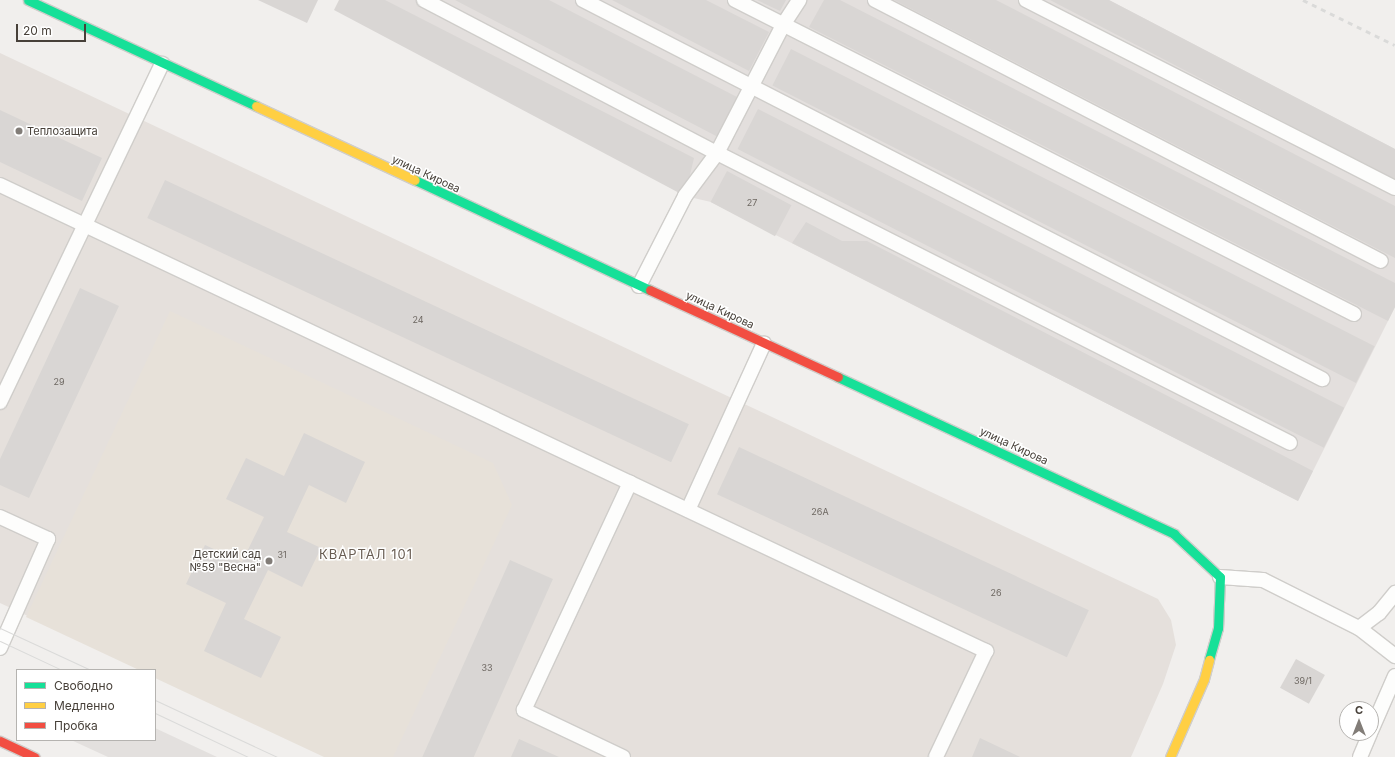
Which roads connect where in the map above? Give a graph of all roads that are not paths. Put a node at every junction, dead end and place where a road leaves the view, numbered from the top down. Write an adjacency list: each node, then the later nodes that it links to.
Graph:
1 (28, 0): 9 (street, улица Кирова)
2 (424, 0): 11 (lane)
3 (583, 0): 10 (lane)
4 (735, 0): 8 (lane)
5 (799, 0): 8 (lane)
6 (874, 0): 15 (lane)
7 (1026, 0): 13 (lane)
8 (783, 25): 10 (lane); 17 (lane)
9 (162, 64): 14 (lane); 16 (street, улица Кирова)
10 (751, 86): 11 (lane); 19 (lane)
11 (717, 153): 16 (lane); 21 (lane)
12 (0, 185): 14 (lane)
13 (1395, 188)
14 (85, 224): 20 (lane); 22 (lane)
15 (1381, 261)
16 (639, 286): 18 (street, улица Кирова)
17 (1354, 314)
18 (764, 343): 23 (lane); 25 (street, улица Кирова)
19 (1322, 379)
20 (0, 402)
21 (1290, 443)
22 (630, 482): 23 (lane); 35 (lane)
23 (688, 510): 36 (lane)
24 (0, 517): 28 (lane)
25 (1220, 577): 27 (lane); 37 (street)
26 (1395, 593): 27 (lane)
27 (1359, 628): 29 (lane)
28 (0, 648)
29 (1395, 656)
30 (1395, 676): 31 (lane)
31 (1379, 713)
32 (0, 741): 34 (street)
33 (1367, 741): 38 (lane)
34 (35, 757)
35 (623, 757)
36 (936, 757)
37 (1170, 757)
38 (1360, 757)

